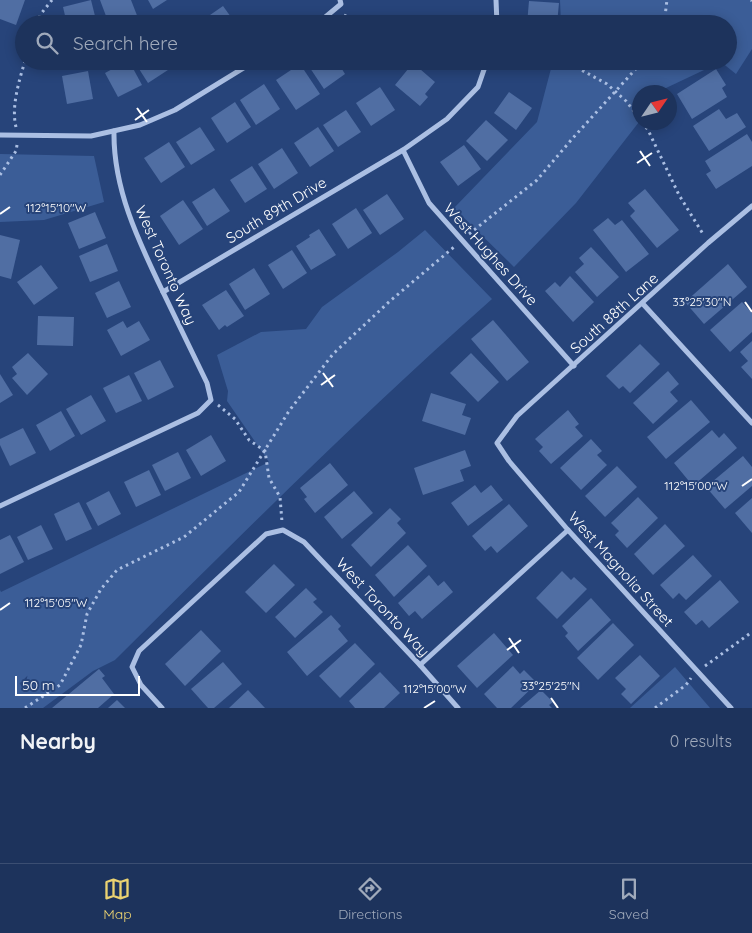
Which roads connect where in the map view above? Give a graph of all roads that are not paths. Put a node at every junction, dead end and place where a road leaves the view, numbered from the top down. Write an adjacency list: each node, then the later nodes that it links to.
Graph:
1 (496, 0): 4 (street)
2 (340, 2): 3 (street)
3 (326, 15)
4 (497, 15)
5 (240, 70): 7 (street)
6 (484, 70): 9 (street, South 89th Drive)
7 (114, 131): 8 (street); 11 (street, West Toronto Way)
8 (0, 135)
9 (403, 150): 11 (street, South 89th Drive); 13 (street, West Hughes Drive)
10 (752, 206): 12 (street, South 88th Lane)
11 (163, 292): 16 (street, West Toronto Way)
12 (643, 304): 13 (street, South 88th Lane); 14 (street)
13 (574, 366): 15 (street, South 88th Lane)
14 (752, 423)
15 (497, 443): 17 (street, West Magnolia Street)
16 (0, 506)
17 (568, 530): 18 (street); 21 (street, West Magnolia Street)
18 (420, 665): 19 (street, West Toronto Way); 20 (street, West Toronto Way)
19 (162, 708)
20 (458, 708)
21 (731, 708)

